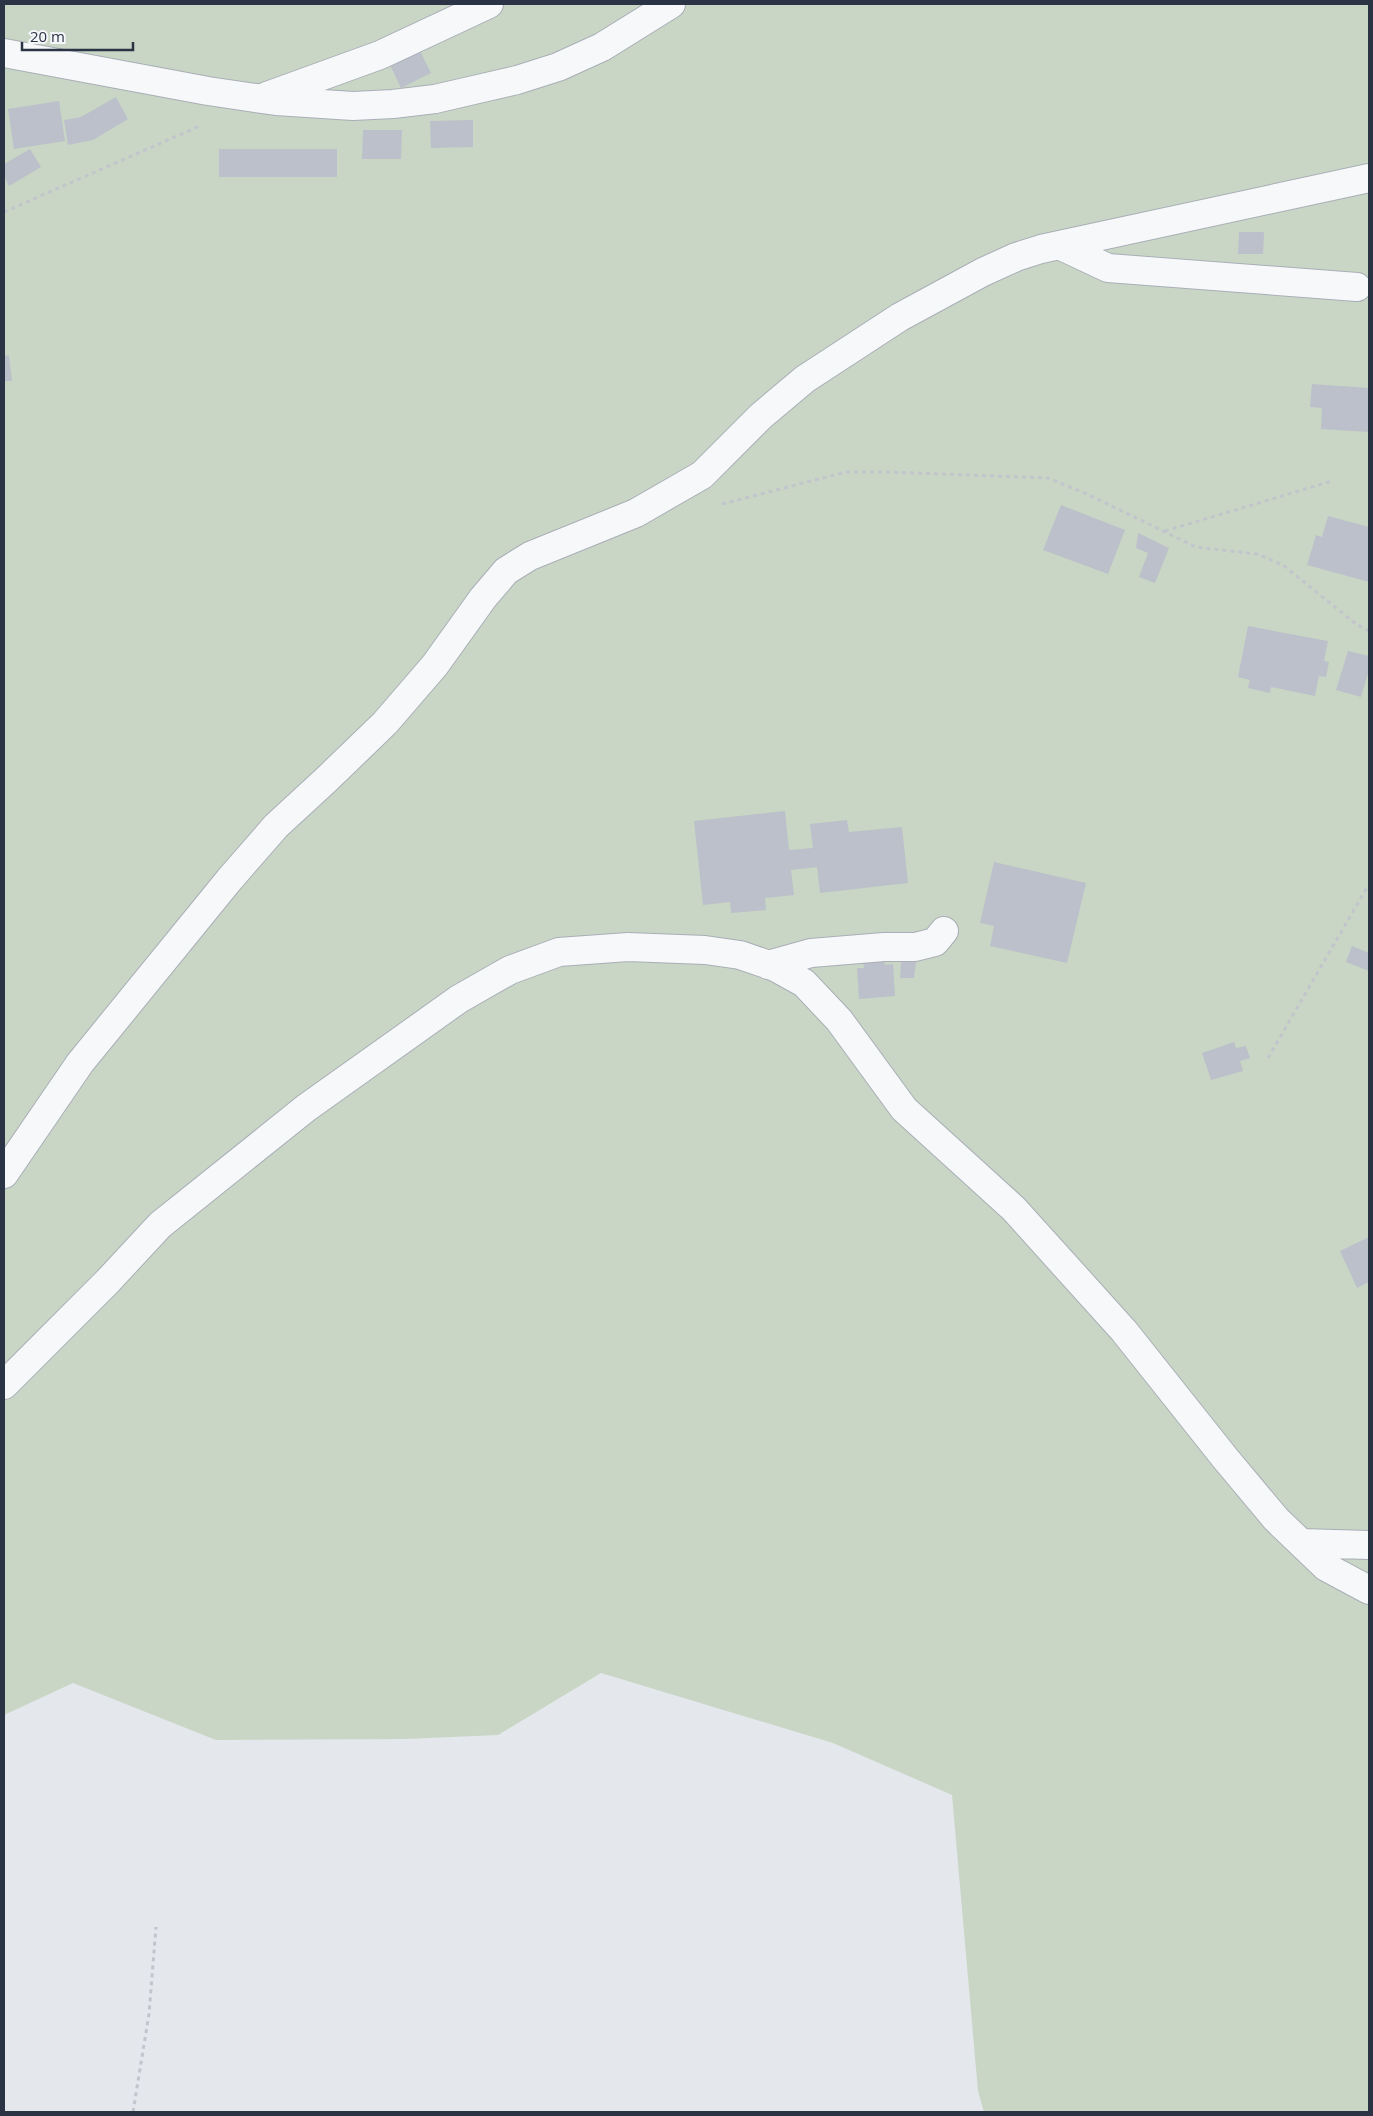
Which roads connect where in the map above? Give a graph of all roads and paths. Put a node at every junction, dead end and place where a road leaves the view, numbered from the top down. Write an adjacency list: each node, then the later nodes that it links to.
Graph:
1 (489, 4): 4 (street)
2 (671, 4): 4 (street)
3 (4, 53): 4 (street)
4 (261, 98)
5 (205, 124): 7 (path)
6 (1369, 178): 8 (street)
7 (4, 212)
8 (1061, 246): 9 (street); 18 (street)
9 (1357, 287)
10 (1332, 481): 12 (path)
11 (715, 506): 12 (path)
12 (1164, 532): 13 (path)
13 (1369, 630)
14 (1369, 884): 17 (path)
15 (944, 931): 16 (street)
16 (768, 965): 19 (street); 20 (street)
17 (1268, 1058)
18 (4, 1174)
19 (4, 1385)
20 (1302, 1543): 21 (street); 22 (street)
21 (1369, 1545)
22 (1369, 1590)
23 (156, 1927): 24 (path)
24 (133, 2112)

